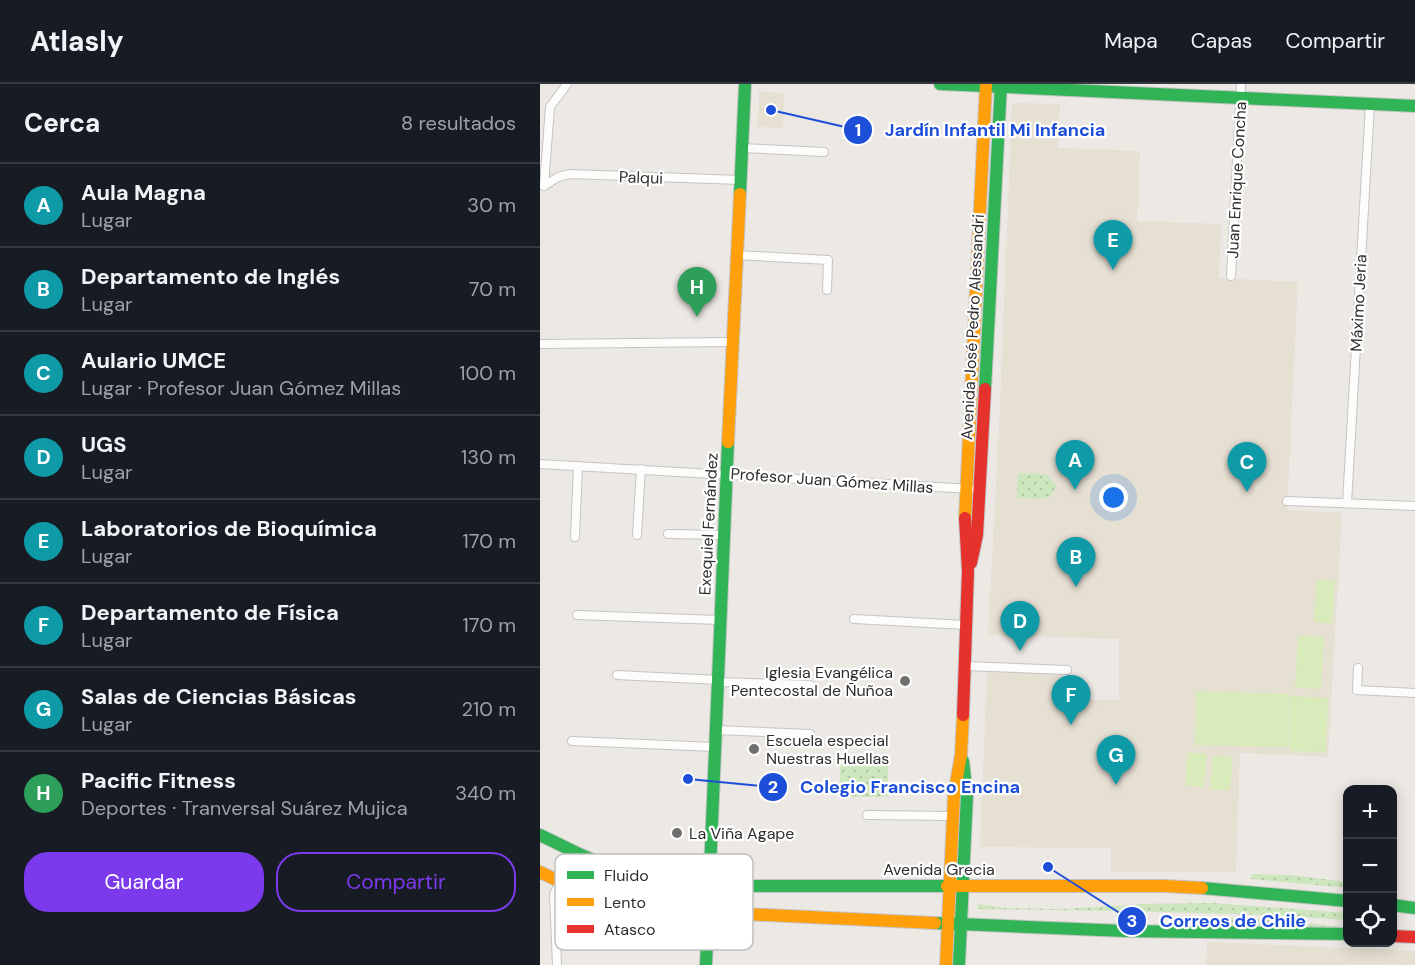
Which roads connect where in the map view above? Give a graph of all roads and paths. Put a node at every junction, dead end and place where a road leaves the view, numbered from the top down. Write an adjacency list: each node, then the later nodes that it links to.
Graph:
1 (567, 84): 9 (street)
2 (745, 84): 12 (main road, Exequiel Fernández)
3 (940, 84): 5 (main road)
4 (1241, 84): 7 (street, Juan Enrique Concha)
5 (986, 85): 6 (main road); 24 (main road, Avenida José Pedro Alessandri)
6 (1001, 85): 7 (main road); 25 (main road, Avenida José Pedro Alessandri)
7 (1241, 98): 8 (main road); 16 (street, Juan Enrique Concha)
8 (1370, 104): 10 (main road); 27 (street, Máximo Jeria)
9 (550, 106): 11 (street); 14 (street, Palqui)
10 (1415, 106)
11 (540, 107)
12 (742, 148): 13 (street); 14 (main road, Exequiel Fernández)
13 (824, 152)
14 (741, 180): 15 (main road, Exequiel Fernández)
15 (737, 255): 17 (street); 18 (main road, Exequiel Fernández)
16 (1231, 276)
17 (827, 290)
18 (733, 342): 19 (street); 23 (main road, Exequiel Fernández)
19 (540, 344)
20 (540, 464): 21 (street, Profesor Juan Gómez Millas)
21 (578, 466): 22 (street, Profesor Juan Gómez Millas); 32 (street)
22 (641, 469): 23 (street, Profesor Juan Gómez Millas); 30 (street)
23 (727, 473): 24 (street, Profesor Juan Gómez Millas); 31 (main road, Exequiel Fernández)
24 (966, 489): 25 (street, Profesor Juan Gómez Millas); 33 (main road, Avenida José Pedro Alessandri)
25 (980, 489): 33 (main road, Avenida José Pedro Alessandri)
26 (1287, 501): 27 (street)
27 (1347, 503): 28 (street)
28 (1415, 506)
29 (668, 534): 31 (street)
30 (637, 535)
31 (724, 535): 36 (main road, Exequiel Fernández)
32 (575, 537)
33 (968, 571): 37 (main road, Avenida José Pedro Alessandri)
34 (577, 615): 36 (street)
35 (854, 619): 37 (street)
36 (720, 621): 42 (main road, Exequiel Fernández)
37 (966, 625): 38 (main road, Avenida José Pedro Alessandri)
38 (965, 666): 40 (street); 49 (main road, Avenida José Pedro Alessandri)
39 (1358, 668): 44 (street)
40 (1067, 670)
41 (618, 675): 42 (street)
42 (718, 681): 43 (street); 45 (main road, Exequiel Fernández)
43 (810, 686)
44 (1415, 693)
45 (715, 730): 46 (street); 48 (main road, Exequiel Fernández)
46 (810, 734)
47 (572, 741): 48 (street)
48 (715, 747): 54 (main road, Exequiel Fernández)
49 (961, 755): 51 (main road, Avenida José Pedro Alessandri); 59 (main road, Avenida José Pedro Alessandri)
50 (867, 814): 51 (street)
51 (953, 816): 58 (main road, Avenida José Pedro Alessandri)
52 (540, 835): 53 (main road, Avenida Grecia)
53 (577, 854)
54 (710, 854)
55 (540, 872): 56 (main road)
56 (555, 880)
57 (753, 886): 58 (main road, Avenida Grecia)
58 (950, 886): 59 (main road, Avenida Grecia); 66 (main road, Avenida José Pedro Alessandri)
59 (963, 886): 61 (main road, Avenida Grecia); 67 (main road, Avenida José Pedro Alessandri)
60 (555, 892): 65 (street)
61 (1343, 901)
62 (1397, 906): 63 (main road)
63 (1415, 908)
64 (753, 916): 66 (main road)
65 (555, 918)
66 (948, 925): 67 (main road); 75 (main road, Avenida José Pedro Alessandri)
67 (961, 925): 68 (main road); 76 (main road, Avenida José Pedro Alessandri)
68 (1343, 934)
69 (1397, 936): 70 (main road)
70 (1415, 937)
71 (556, 950): 73 (street)
72 (707, 950): 74 (main road, Exequiel Fernández)
73 (557, 965)
74 (706, 965)
75 (946, 965)
76 (959, 965)

